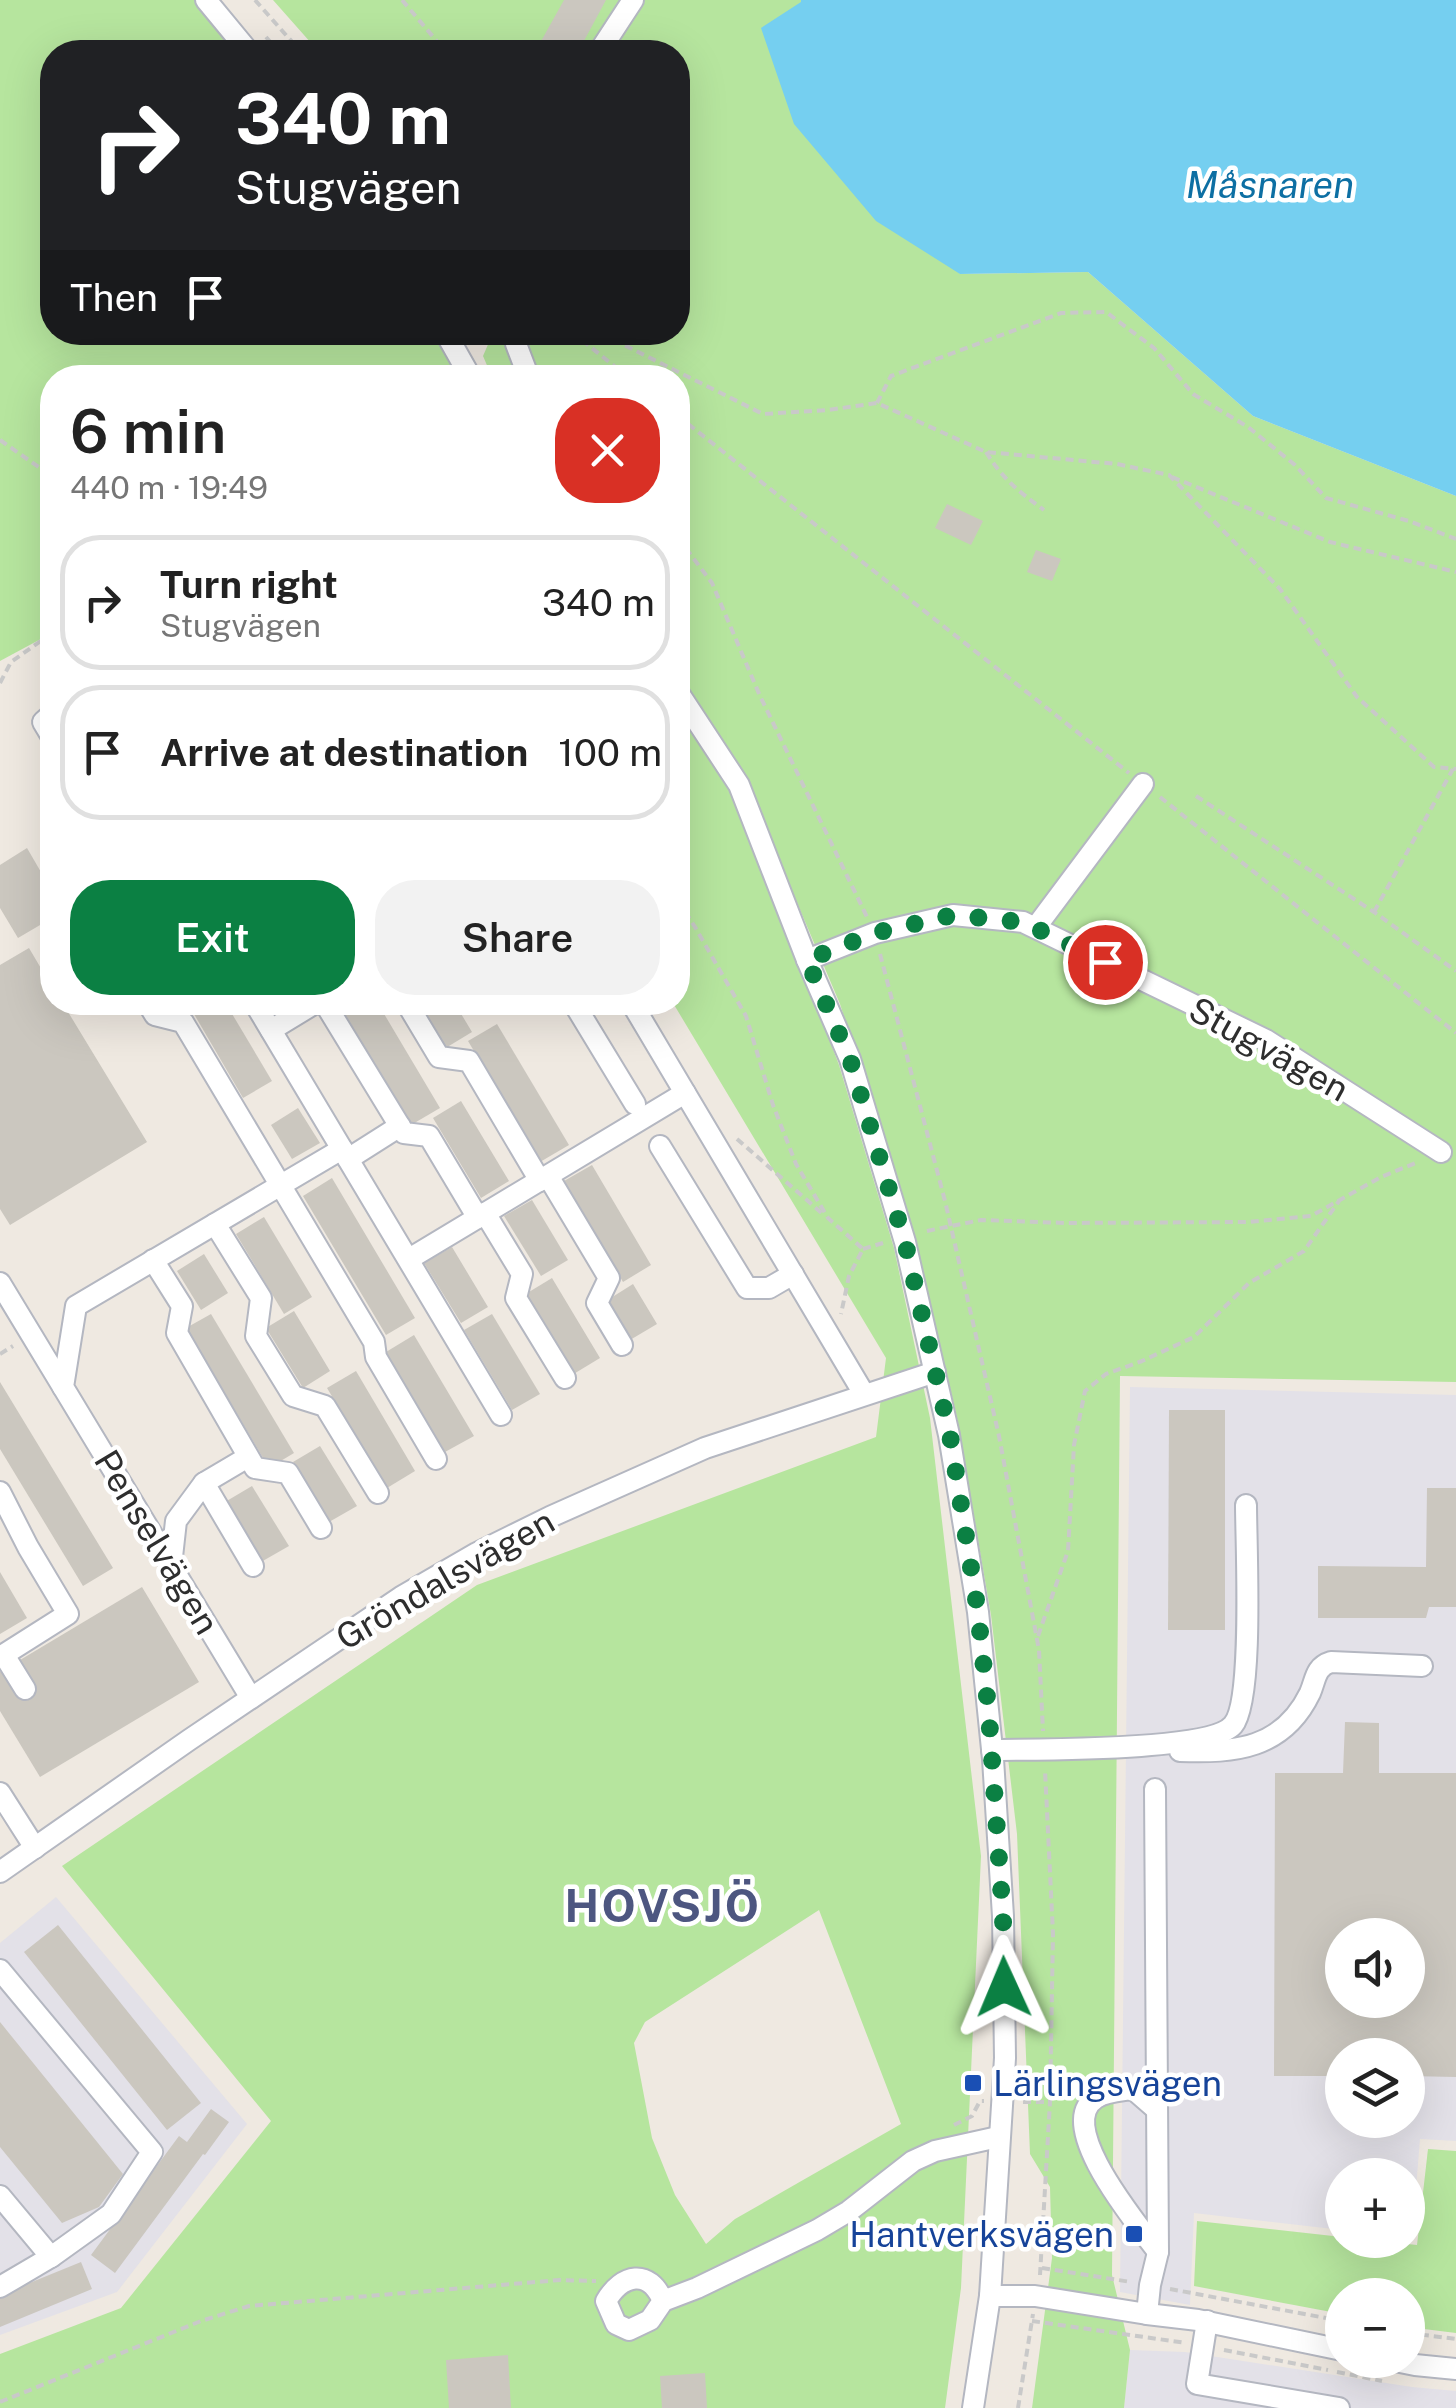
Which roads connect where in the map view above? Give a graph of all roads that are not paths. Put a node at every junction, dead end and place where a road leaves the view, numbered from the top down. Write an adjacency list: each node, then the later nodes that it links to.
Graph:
1 (206, 0): 3 (street)
2 (633, 0): 4 (street)
3 (239, 40)
4 (608, 40)
5 (690, 710): 8 (street)
6 (1144, 784): 7 (street)
7 (1036, 927): 8 (street, Stugvägen); 21 (street, Stugvägen)
8 (807, 960): 32 (street)
9 (154, 1015): 24 (street)
10 (262, 1015): 16 (street)
11 (297, 1015): 16 (street)
12 (328, 1015): 19 (street)
13 (414, 1015): 23 (street)
14 (581, 1015): 18 (street)
15 (639, 1015): 17 (street)
16 (271, 1030): 22 (street)
17 (685, 1093): 23 (street); 29 (street)
18 (635, 1104)
19 (400, 1126): 22 (street); 25 (street)
20 (660, 1146): 29 (street)
21 (1441, 1152)
22 (345, 1154): 24 (street); 27 (street)
23 (544, 1179): 25 (street); 31 (street)
24 (280, 1185): 26 (street); 38 (street)
25 (482, 1216): 27 (street); 33 (street)
26 (215, 1224): 28 (street); 41 (street)
27 (409, 1259): 36 (street)
28 (154, 1260): 34 (street); 37 (street)
29 (793, 1274): 35 (street)
30 (0, 1283): 34 (street, Penselvägen)
31 (622, 1344)
32 (935, 1372): 35 (street, Gröndalsvägen); 51 (street)
33 (564, 1378)
34 (63, 1387): 44 (street, Penselvägen)
35 (864, 1394): 49 (street, Gröndalsvägen)
36 (502, 1414)
37 (248, 1457): 39 (street); 43 (street)
38 (436, 1458)
39 (204, 1483): 44 (street); 45 (street)
40 (0, 1492): 46 (street)
41 (378, 1493)
42 (1246, 1506): 50 (street)
43 (321, 1528)
44 (171, 1566): 49 (street, Penselvägen)
45 (253, 1566)
46 (2, 1656): 48 (street)
47 (1422, 1666): 50 (street)
48 (25, 1689)
49 (251, 1698): 54 (street, Gröndalsvägen)
50 (1143, 1746): 51 (street)
51 (992, 1750): 58 (street)
52 (1155, 1789): 57 (street)
53 (0, 1793): 54 (street)
54 (34, 1848): 55 (street, Gröndalsvägen)
55 (0, 1872)
56 (0, 1970): 61 (street)
57 (1156, 2108): 60 (street); 60 (street)
58 (998, 2137): 63 (street); 64 (street)
59 (0, 2196): 61 (street)
60 (1158, 2252): 65 (street)
61 (51, 2257): 62 (street)
62 (0, 2288)
63 (990, 2296): 65 (street); 70 (street)
64 (663, 2301)
65 (1147, 2314): 66 (street)
66 (1207, 2321): 67 (street); 71 (street)
67 (1325, 2346)
68 (1425, 2366): 69 (street)
69 (1456, 2369)
70 (973, 2408)
71 (1339, 2408)

